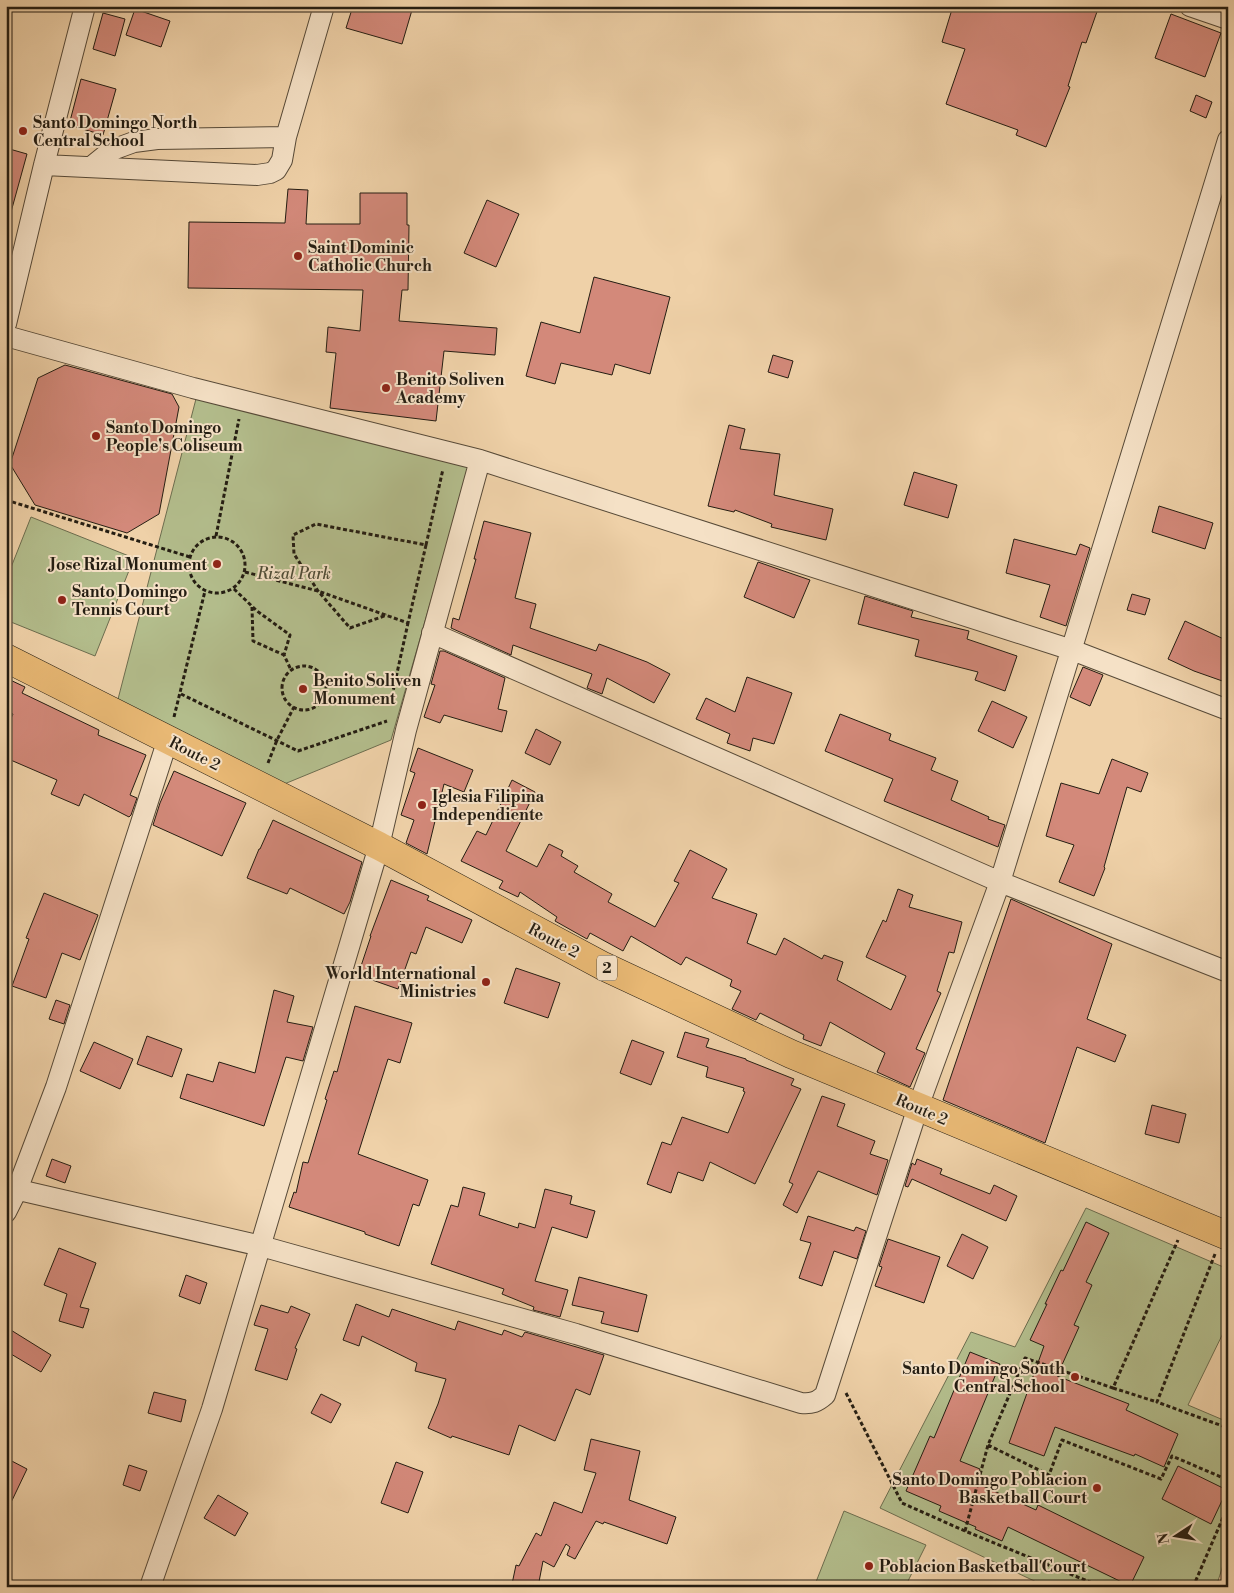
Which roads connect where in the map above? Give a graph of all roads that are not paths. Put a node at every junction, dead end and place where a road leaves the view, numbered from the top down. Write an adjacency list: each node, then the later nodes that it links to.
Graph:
1 (85, 6): 7 (street)
2 (324, 6): 5 (street)
3 (1190, 6): 4 (street)
4 (1228, 19)
5 (286, 136): 8 (street); 8 (street)
6 (1228, 140): 13 (street)
7 (44, 165): 8 (street); 9 (street)
8 (91, 167)
9 (6, 324)
10 (6, 336): 11 (street)
11 (480, 460): 12 (street); 13 (street)
12 (432, 633): 17 (street); 18 (street)
13 (1072, 650): 15 (street); 18 (street)
14 (6, 658): 16 (highway, Route 2 / 2)
15 (1228, 710)
16 (168, 739): 17 (highway, Route 2 / 2); 21 (street)
17 (379, 846): 20 (highway, Route 2 / 2); 24 (street)
18 (1000, 882): 19 (street); 20 (street)
19 (1228, 972)
20 (918, 1107): 23 (highway, Route 2 / 2); 24 (street)
21 (12, 1188): 22 (street); 24 (street)
22 (6, 1212)
23 (1226, 1235)
24 (261, 1246): 25 (street)
25 (150, 1587)

